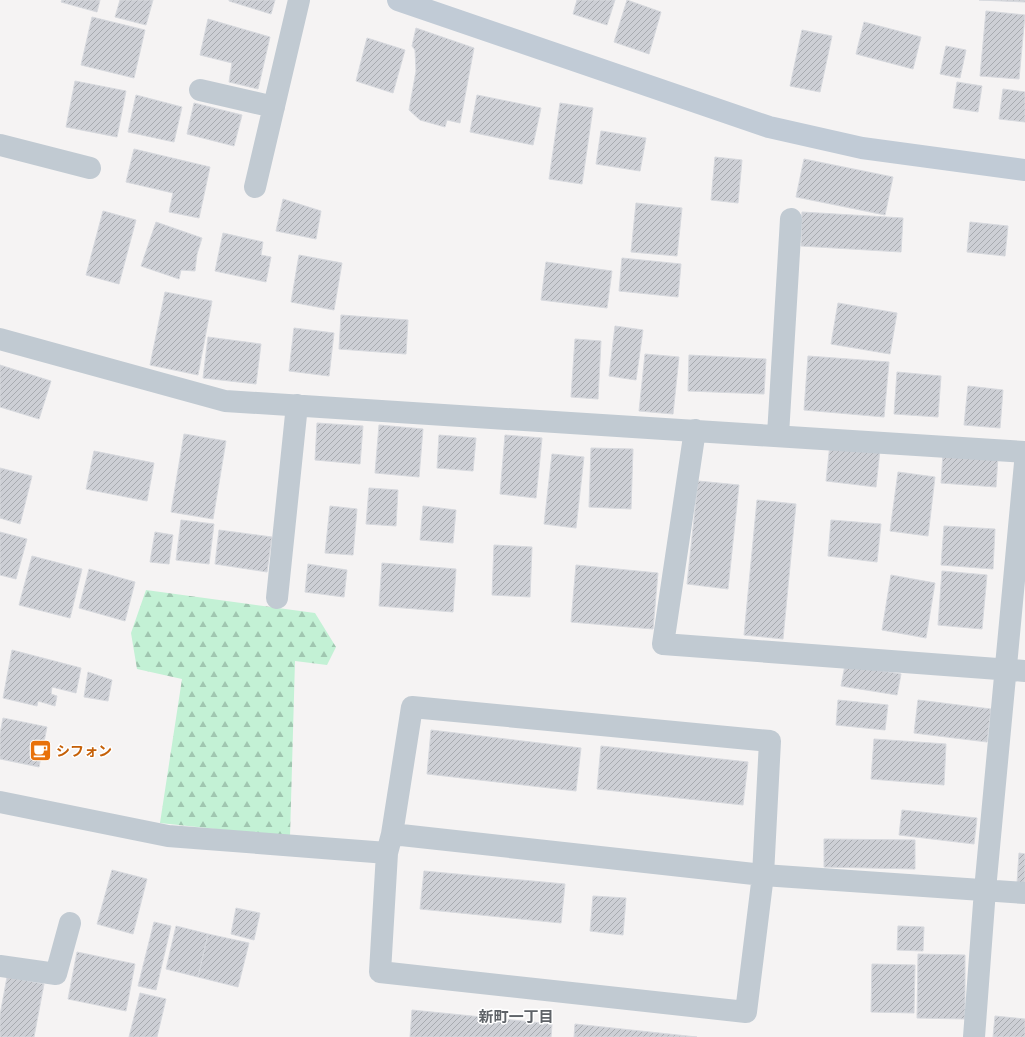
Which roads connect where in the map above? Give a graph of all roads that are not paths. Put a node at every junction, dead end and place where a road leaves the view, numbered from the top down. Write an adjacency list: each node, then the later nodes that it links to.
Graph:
1 (299, 0): 4 (street)
2 (398, 0): 7 (street)
3 (200, 90): 4 (street)
4 (274, 107): 8 (street)
5 (0, 145): 6 (street)
6 (90, 168)
7 (1025, 170)
8 (255, 187)
9 (791, 219): 13 (street)
10 (0, 339): 11 (street)
11 (297, 405): 12 (street); 16 (street)
12 (695, 430): 13 (street); 17 (street)
13 (778, 435): 14 (street)
14 (1025, 452)
15 (1025, 463): 17 (street)
16 (276, 598)
17 (1015, 670): 21 (street)
18 (0, 802): 19 (street)
19 (389, 843): 20 (street); 20 (street); 20 (street)
20 (762, 875): 21 (street)
21 (985, 890): 22 (street); 25 (street)
22 (1025, 893)
23 (70, 924): 24 (street)
24 (0, 966)
25 (974, 1037)

